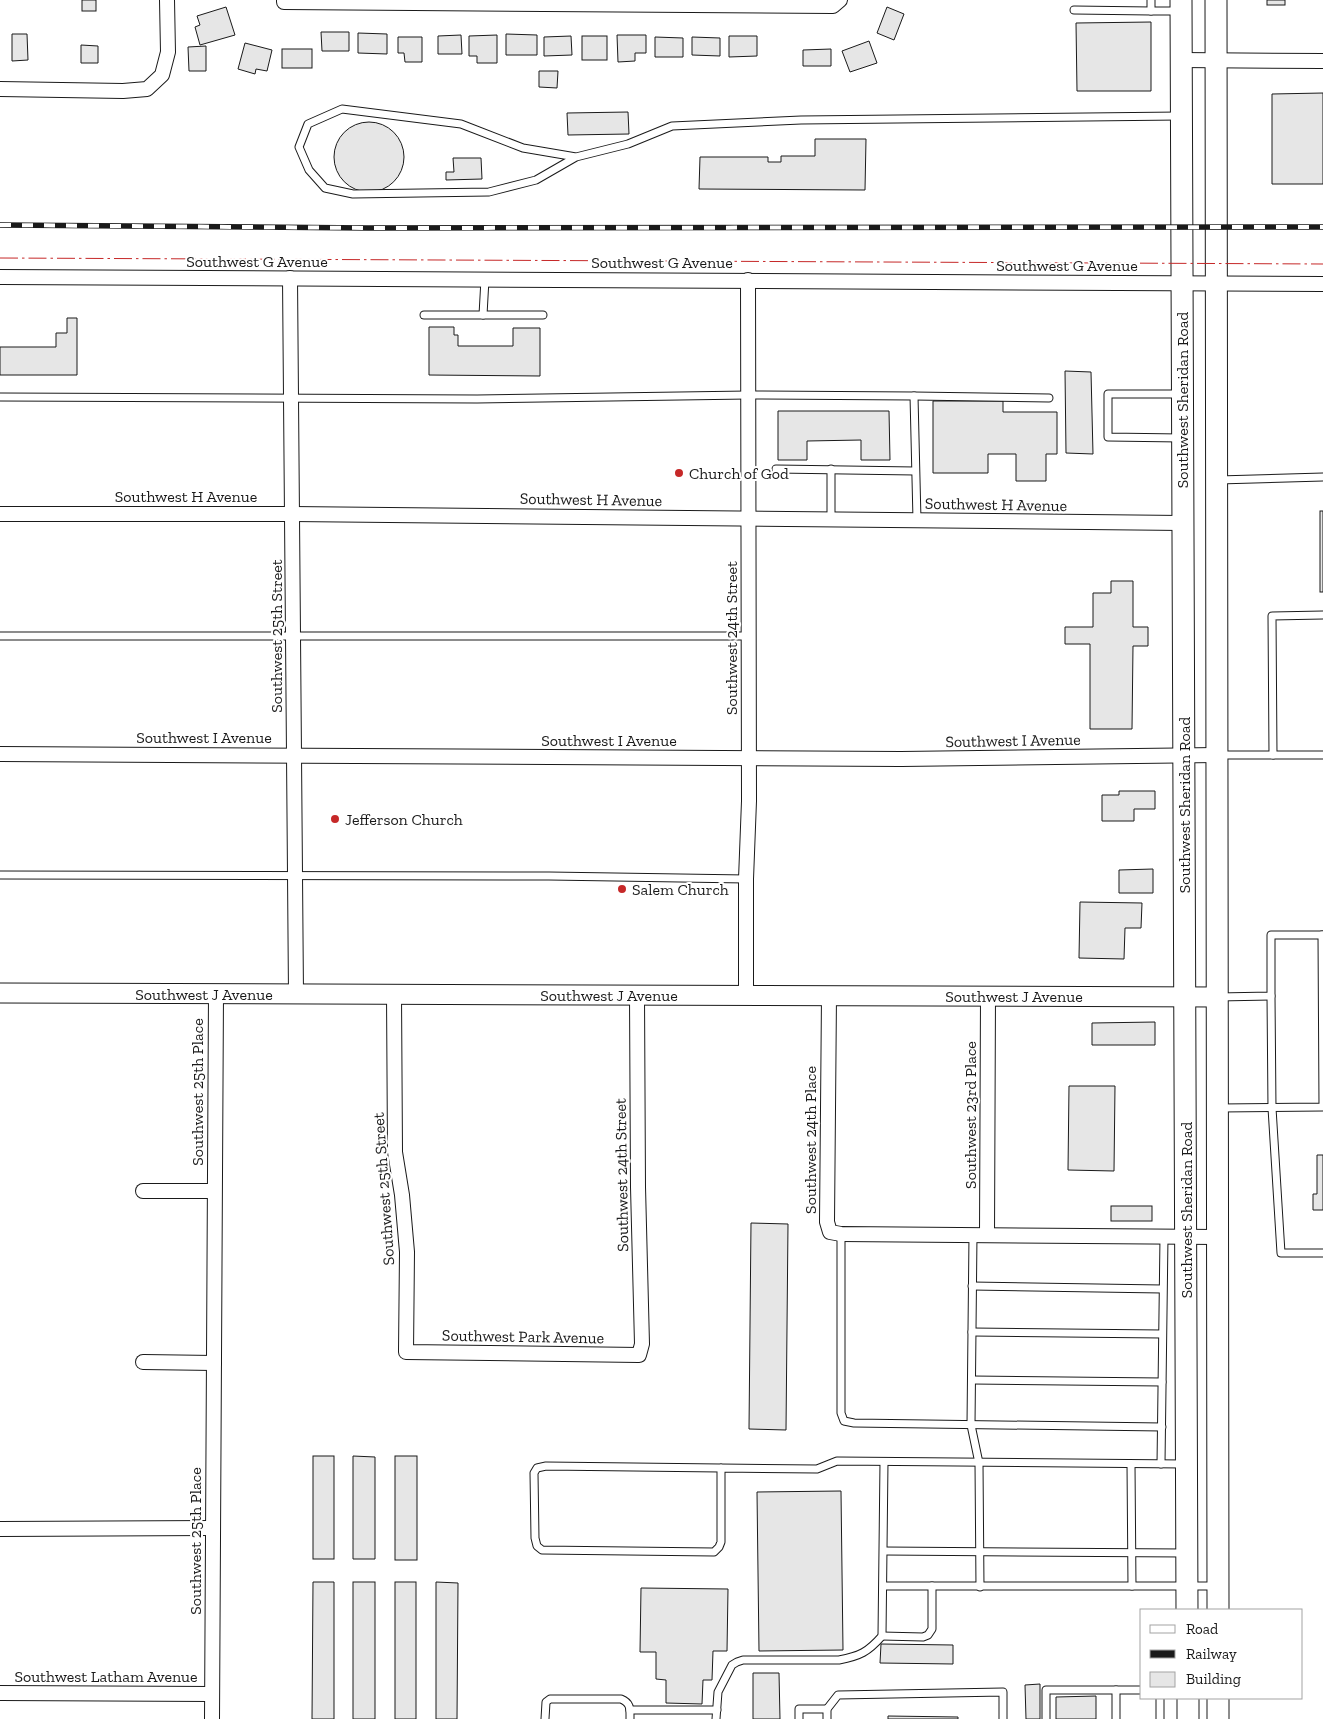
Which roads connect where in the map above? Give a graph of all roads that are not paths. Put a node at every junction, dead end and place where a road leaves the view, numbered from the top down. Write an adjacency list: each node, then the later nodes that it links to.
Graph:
1 (167, 0): 12 (street)
2 (1151, 0): 8 (lane)
3 (1216, 0): 10 (main road, Southwest Sheridan Road)
4 (284, 1): 5 (street)
5 (840, 1)
6 (1181, 5): 8 (lane); 9 (main road, Southwest Sheridan Road)
7 (1074, 10): 8 (lane)
8 (1151, 11)
9 (1180, 60): 10 (street); 13 (main road, Southwest Sheridan Road)
10 (1216, 60): 11 (street); 20 (main road, Southwest Sheridan Road)
11 (1323, 61)
12 (0, 89)
13 (1180, 116): 14 (lane); 19 (main road, Southwest Sheridan Road)
14 (576, 157): 14 (lane)
15 (0, 277): 16 (street, Southwest G Avenue)
16 (290, 278): 17 (street, Southwest G Avenue); 29 (street, Southwest 25th Street)
17 (484, 279): 18 (street, Southwest G Avenue); 23 (lane)
18 (748, 280): 19 (street, Southwest G Avenue); 26 (street, Southwest 24th Street)
19 (1181, 283): 20 (street, Southwest G Avenue); 25 (main road, Southwest Sheridan Road)
20 (1216, 283): 21 (street, Southwest G Avenue); 36 (main road, Southwest Sheridan Road)
21 (1323, 284)
22 (424, 315): 23 (lane)
23 (484, 315): 24 (lane)
24 (543, 315)
25 (1182, 394): 31 (main road, Southwest Sheridan Road); 31 (lane)
26 (748, 395): 28 (lane); 29 (lane); 39 (street, Southwest 24th Street)
27 (0, 396): 29 (lane)
28 (914, 396): 30 (lane); 34 (lane)
29 (291, 398): 38 (street, Southwest 25th Street)
30 (1049, 398)
31 (1182, 438): 42 (main road, Southwest Sheridan Road)
32 (776, 469): 33 (lane)
33 (831, 469): 34 (lane); 40 (lane)
34 (916, 471): 41 (lane)
35 (1323, 477): 36 (lane)
36 (1216, 480): 49 (main road, Southwest Sheridan Road)
37 (0, 514): 38 (street, Southwest H Avenue)
38 (292, 514): 39 (street, Southwest H Avenue); 44 (street, Southwest 25th Street)
39 (748, 518): 40 (street, Southwest H Avenue); 46 (street, Southwest 24th Street)
40 (831, 519): 41 (street, Southwest H Avenue)
41 (917, 520): 42 (street, Southwest H Avenue)
42 (1182, 523): 52 (main road, Southwest Sheridan Road)
43 (1323, 616): 50 (lane)
44 (293, 635): 45 (lane); 46 (lane); 48 (street, Southwest 25th Street)
45 (0, 636)
46 (748, 636): 53 (street, Southwest 24th Street)
47 (0, 754): 48 (street, Southwest I Avenue)
48 (294, 755): 53 (street, Southwest I Avenue); 55 (street, Southwest 25th Street)
49 (1217, 755): 50 (lane); 52 (street, Southwest I Avenue); 67 (main road, Southwest Sheridan Road)
50 (1273, 755): 51 (lane)
51 (1323, 755)
52 (1183, 756): 53 (street, Southwest I Avenue); 66 (main road, Southwest Sheridan Road)
53 (748, 758): 56 (street, Southwest 24th Street)
54 (0, 875): 55 (lane)
55 (295, 876): 56 (lane); 60 (street, Southwest 25th Street)
56 (746, 880): 63 (street, Southwest 24th Street)
57 (1322, 935): 68 (lane); 70 (lane)
58 (0, 993): 59 (street, Southwest J Avenue)
59 (216, 994): 60 (street, Southwest J Avenue); 72 (street, Southwest 25th Place)
60 (296, 994): 61 (street, Southwest J Avenue)
61 (394, 994): 62 (street, Southwest J Avenue); 83 (street, Southwest 25th Street)
62 (637, 995): 63 (street, Southwest J Avenue); 84 (street, Southwest 24th Street)
63 (746, 995): 64 (street, Southwest J Avenue)
64 (829, 996): 65 (street, Southwest J Avenue); 73 (street, Southwest 24th Place)
65 (988, 996): 66 (street, Southwest J Avenue); 74 (street, Southwest 23rd Place)
66 (1185, 996): 67 (street, Southwest J Avenue); 76 (main road, Southwest Sheridan Road)
67 (1217, 996): 68 (lane); 69 (main road, Southwest Sheridan Road)
68 (1270, 996): 70 (lane)
69 (1218, 1108): 70 (lane); 77 (main road, Southwest Sheridan Road)
70 (1272, 1108): 78 (lane)
71 (142, 1191): 72 (street)
72 (214, 1191): 86 (street, Southwest 25th Place)
73 (841, 1234): 74 (street); 89 (lane)
74 (980, 1235): 75 (street); 79 (lane)
75 (1164, 1237): 76 (street); 80 (lane)
76 (1186, 1237): 77 (street); 95 (main road, Southwest Sheridan Road)
77 (1218, 1237): 107 (main road, Southwest Sheridan Road)
78 (1323, 1253)
79 (972, 1286): 80 (lane); 81 (lane)
80 (1162, 1289): 82 (lane)
81 (972, 1332): 82 (lane); 87 (lane)
82 (1162, 1334): 88 (lane)
83 (406, 1352): 84 (street, Southwest Park Avenue)
84 (639, 1355)
85 (143, 1362): 86 (street)
86 (214, 1363): 97 (street, Southwest 25th Place)
87 (972, 1380): 88 (lane); 89 (lane)
88 (1162, 1382): 90 (lane)
89 (971, 1425): 90 (lane); 92 (lane)
90 (1162, 1427): 94 (lane)
91 (884, 1462): 92 (lane); 96 (lane); 99 (lane)
92 (979, 1463): 93 (lane); 100 (lane)
93 (1131, 1464): 94 (lane); 101 (lane)
94 (1161, 1464): 95 (lane)
95 (1187, 1464): 102 (main road, Southwest Sheridan Road)
96 (721, 1468): 96 (lane)
97 (212, 1528): 98 (street); 115 (street, Southwest 25th Place)
98 (0, 1529)
99 (884, 1551): 100 (lane); 103 (lane)
100 (980, 1552): 101 (lane); 108 (lane)
101 (1132, 1553): 102 (lane); 105 (lane)
102 (1187, 1553): 106 (main road, Southwest Sheridan Road)
103 (884, 1586): 104 (lane); 111 (lane)
104 (932, 1586): 108 (lane); 111 (lane)
105 (1132, 1586): 106 (lane); 108 (lane)
106 (1187, 1586): 107 (lane); 109 (main road, Southwest Sheridan Road)
107 (1218, 1586): 110 (main road, Southwest Sheridan Road)
108 (980, 1587)
109 (1187, 1609)
110 (1218, 1609)
111 (882, 1636): 121 (lane)
112 (1116, 1690): 113 (lane); 129 (lane); 130 (lane)
113 (1140, 1690)
114 (0, 1693): 115 (street, Southwest Latham Avenue)
115 (212, 1694): 122 (street, Southwest 25th Place)
116 (1160, 1699): 131 (lane)
117 (1188, 1699): 132 (main road)
118 (1218, 1699): 133 (main road)
119 (827, 1709): 126 (lane); 127 (lane); 128 (lane)
120 (630, 1710): 121 (lane); 123 (lane); 124 (lane)
121 (716, 1710): 125 (lane)
122 (212, 1719)
123 (545, 1719)
124 (630, 1719)
125 (716, 1719)
126 (799, 1719)
127 (827, 1719)
128 (1004, 1719)
129 (1046, 1719)
130 (1116, 1719)
131 (1160, 1719)
132 (1188, 1719)
133 (1218, 1719)

